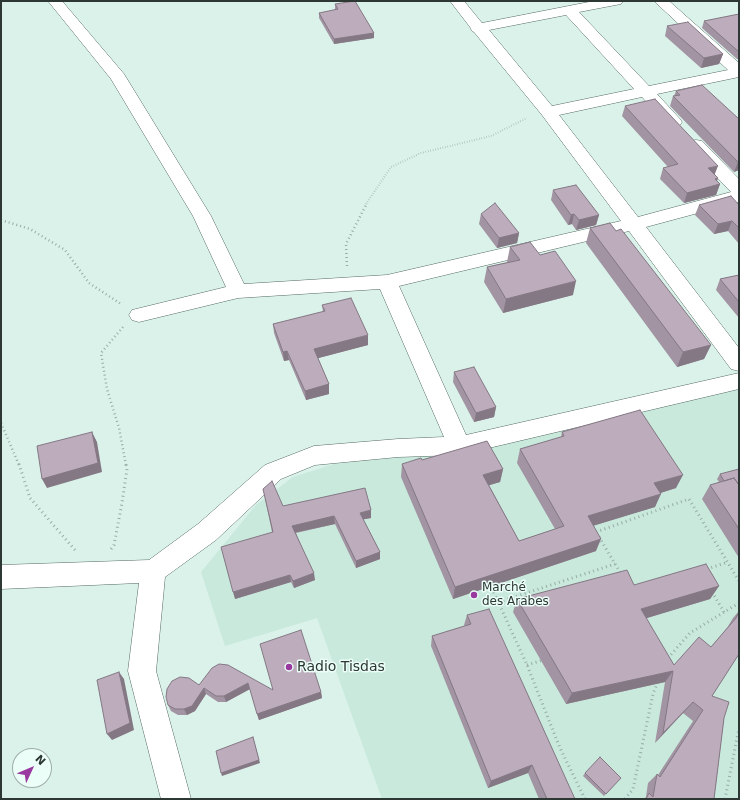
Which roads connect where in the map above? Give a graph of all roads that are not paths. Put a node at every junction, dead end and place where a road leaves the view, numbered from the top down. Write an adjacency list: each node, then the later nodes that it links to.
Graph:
1 (55, 1): 14 (street)
2 (457, 1): 6 (street)
3 (616, 1): 5 (street)
4 (661, 1): 7 (street)
5 (570, 10): 6 (street); 8 (street)
6 (477, 28): 9 (street)
7 (739, 72): 8 (street)
8 (645, 91): 9 (street); 10 (street)
9 (548, 112): 12 (street)
10 (739, 190)
11 (739, 196): 12 (street)
12 (634, 224): 13 (street); 16 (street)
13 (387, 282): 14 (street); 18 (street)
14 (238, 291): 15 (street)
15 (139, 315)
16 (739, 363)
17 (739, 381): 18 (street)
18 (459, 446): 19 (street)
19 (153, 571): 20 (street); 21 (street)
20 (1, 577)
21 (176, 799)

